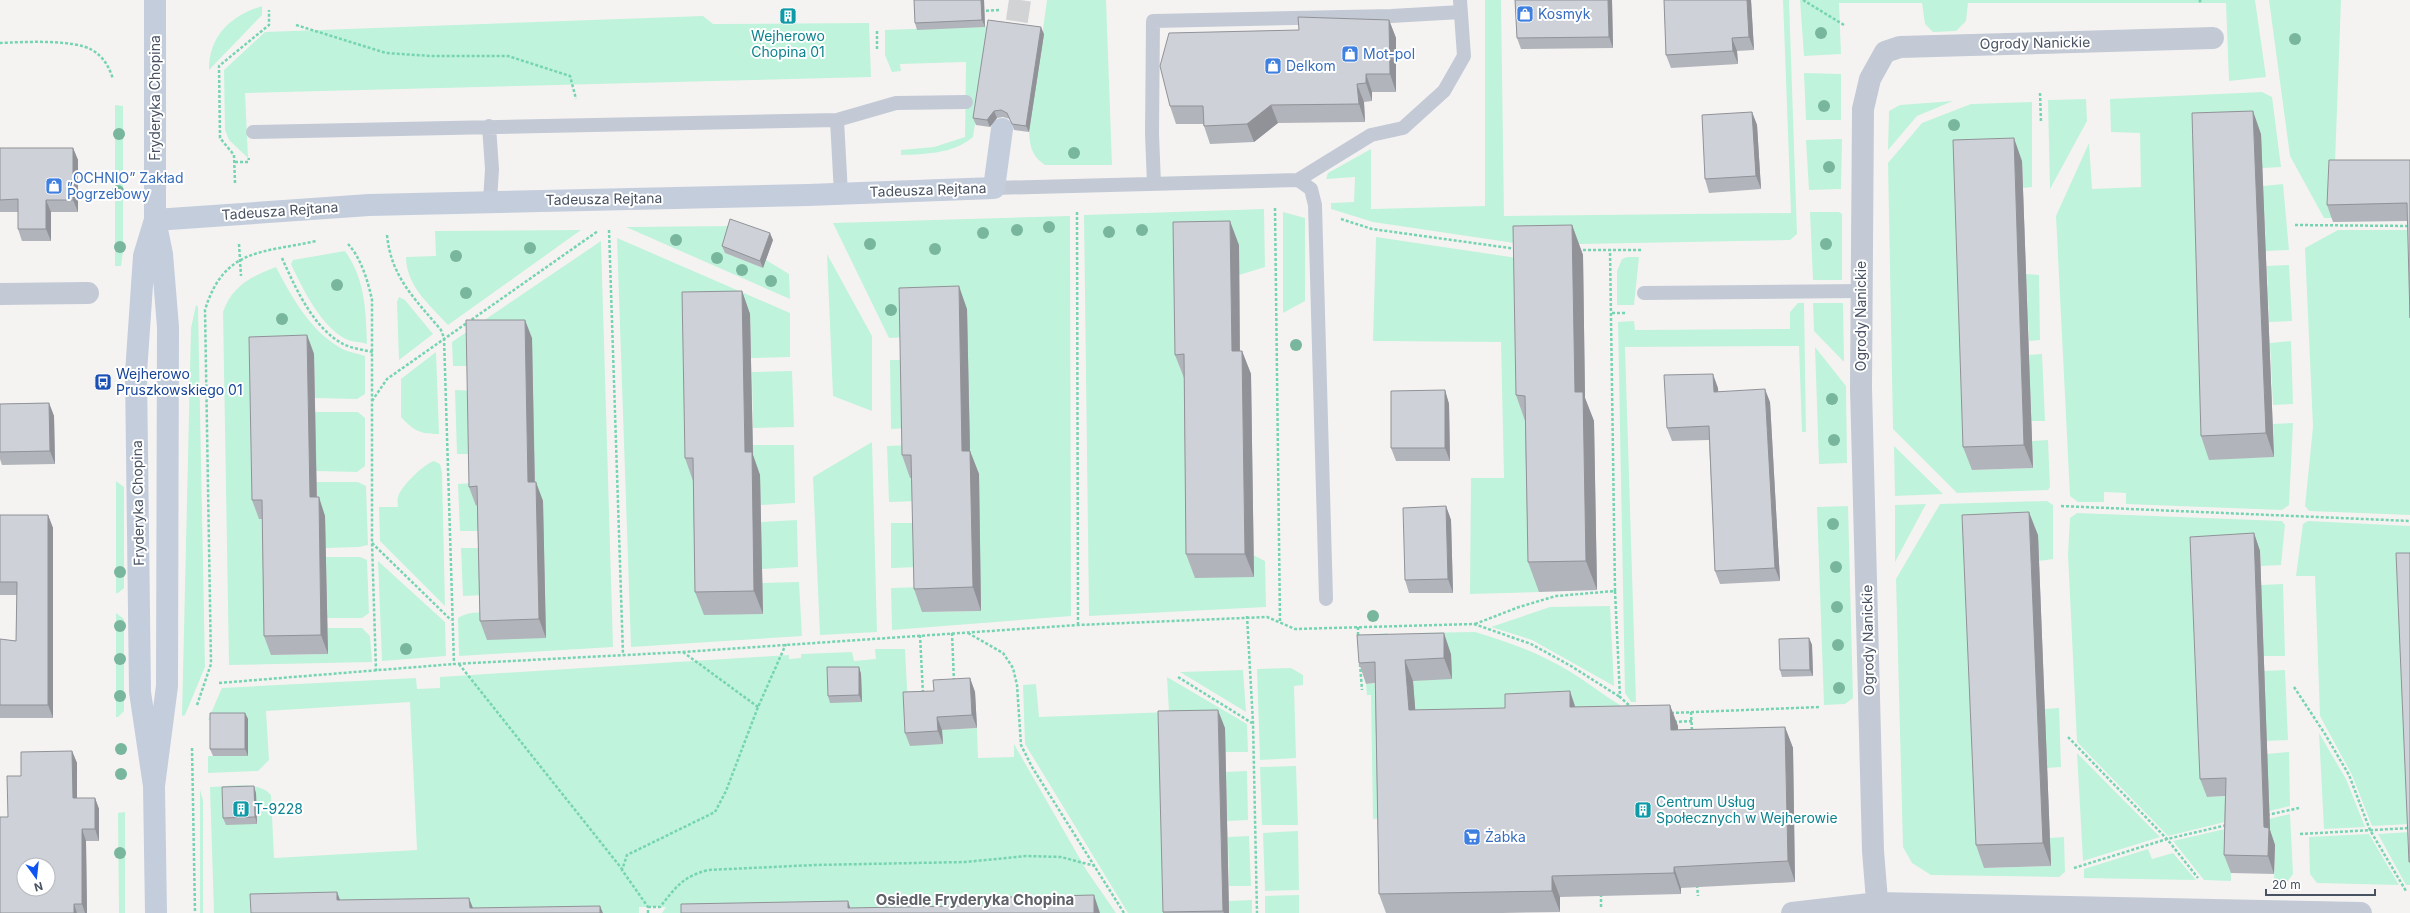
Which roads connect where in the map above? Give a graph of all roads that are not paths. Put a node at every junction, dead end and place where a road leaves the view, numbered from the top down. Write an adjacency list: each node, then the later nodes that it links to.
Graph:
1 (154, 0): 14 (street, Fryderyka Chopina)
2 (1460, 4): 9 (lane); 10 (lane)
3 (2213, 38): 15 (street, Ogrody Nanickie)
4 (966, 102): 5 (lane)
5 (837, 120): 6 (lane); 12 (lane)
6 (489, 126): 8 (lane); 13 (lane)
7 (1002, 129): 11 (street, Tadeusza Rejtana)
8 (253, 132)
9 (1298, 180): 10 (lane); 19 (lane)
10 (1154, 184): 11 (lane)
11 (994, 188): 12 (street, Tadeusza Rejtana)
12 (841, 194): 13 (street, Tadeusza Rejtana)
13 (490, 201): 14 (street, Tadeusza Rejtana)
14 (155, 220): 20 (street, Fryderyka Chopina); 20 (street, Fryderyka Chopina)
15 (1862, 291): 17 (lane); 21 (street, Ogrody Nanickie)
16 (88, 293): 18 (street)
17 (1644, 293)
18 (0, 294)
19 (1326, 599)
20 (154, 786): 22 (street, Fryderyka Chopina)
21 (1878, 908): 23 (street); 24 (street)
22 (156, 913)
23 (1792, 913)
24 (2362, 913)

